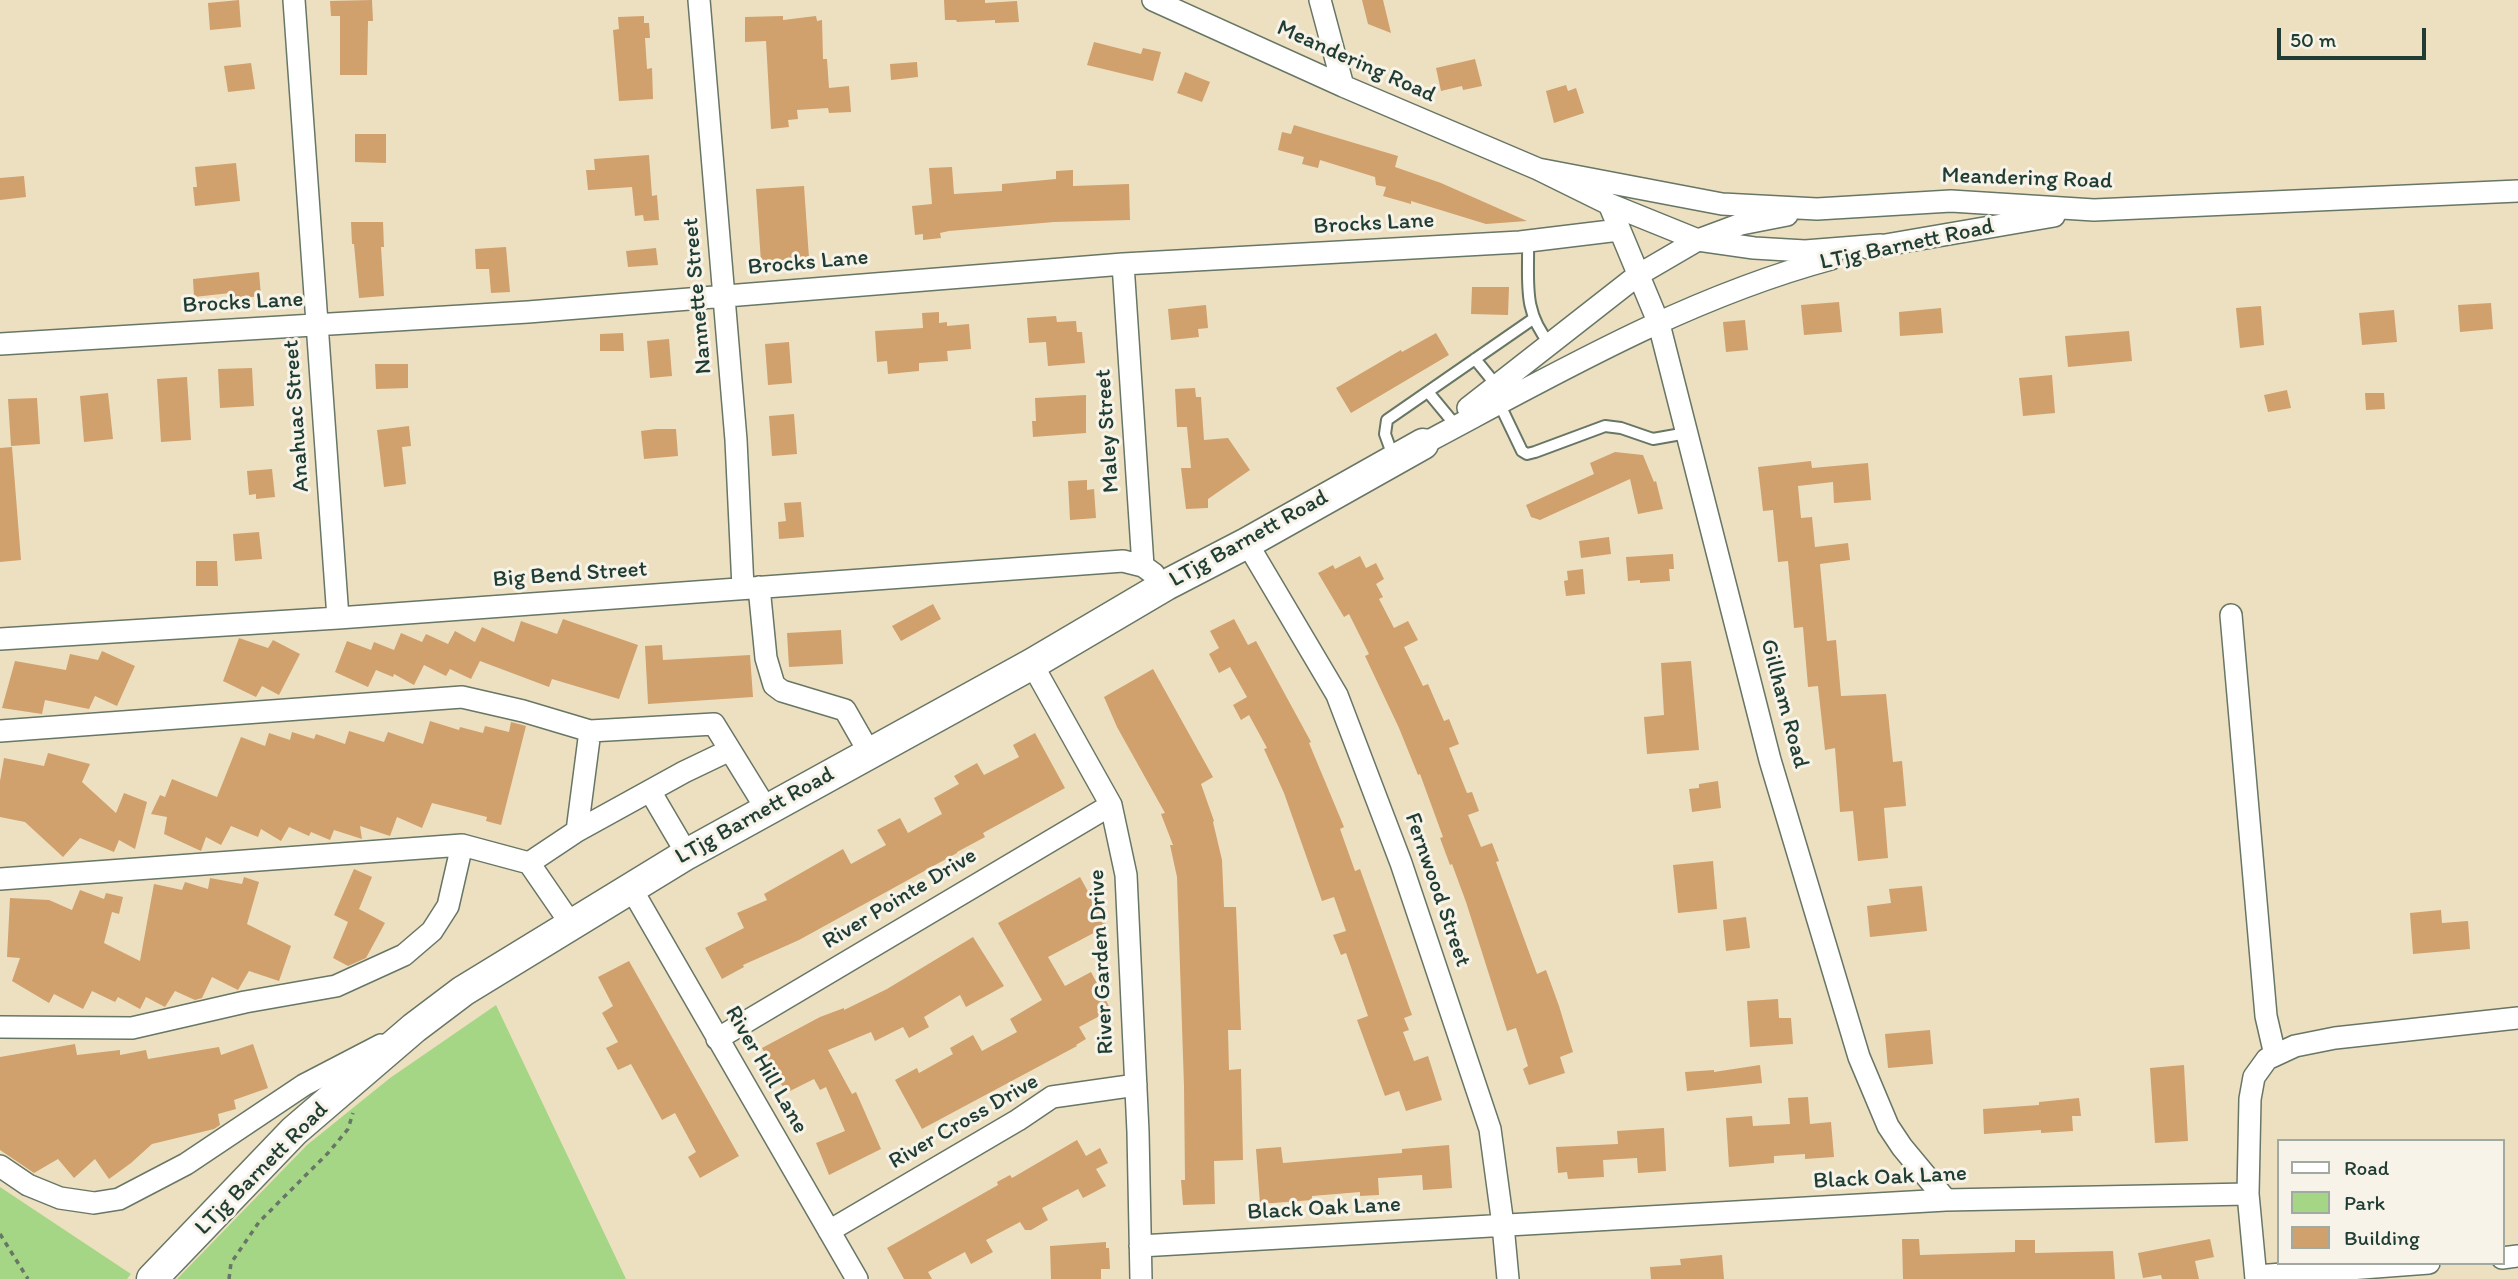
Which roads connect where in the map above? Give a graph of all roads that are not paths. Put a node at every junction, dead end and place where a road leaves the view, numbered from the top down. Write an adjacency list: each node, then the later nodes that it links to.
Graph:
1 (294, 0): 20 (street, Anahuac Street)
2 (699, 0): 17 (street, Nannette Street)
3 (1153, 0): 5 (street, Meandering Road)
4 (1320, 0): 5 (street)
5 (1343, 86): 6 (street, Meandering Road)
6 (1538, 169): 8 (street, Meandering Road); 9 (street, Meandering Road)
7 (2518, 191): 10 (street, Meandering Road)
8 (1609, 204): 11 (street, Gillham Road); 12 (street, Meandering Road)
9 (1818, 209): 10 (street, Meandering Road); 12 (street, LTjg Barnett Road)
10 (2094, 210): 14 (street, LTjg Barnett Road)
11 (1619, 230): 13 (street, Brocks Lane); 16 (street, Gillham Road)
12 (1698, 240): 14 (street, Meandering Road); 16 (street, LTjg Barnett Road)
13 (1528, 241): 15 (street, Brocks Lane); 18 (lane)
14 (1881, 245): 19 (street, LTjg Barnett Road)
15 (1123, 264): 17 (street, Brocks Lane); 31 (street, Maley Street)
16 (1638, 275): 19 (street, Gillham Road); 22 (street, LTjg Barnett Road)
17 (725, 296): 20 (street, Brocks Lane); 33 (street, Nannette Street)
18 (1533, 319): 22 (lane); 23 (lane)
19 (1659, 324): 25 (street, LTjg Barnett Road); 27 (street, Gillham Road)
20 (317, 325): 21 (street, Brocks Lane); 35 (street, Anahuac Street)
21 (0, 344)
22 (1550, 344): 25 (street, LTjg Barnett Road)
23 (1475, 359): 24 (lane); 25 (lane)
24 (1428, 392): 26 (lane); 29 (lane)
25 (1498, 394): 26 (street, LTjg Barnett Road); 27 (lane); 28 (street, LTjg Barnett Road)
26 (1452, 421): 28 (street, LTjg Barnett Road)
27 (1687, 433): 60 (street, Gillham Road)
28 (1423, 443): 29 (street, LTjg Barnett Road)
29 (1394, 459): 30 (street, LTjg Barnett Road)
30 (1247, 543): 32 (street, LTjg Barnett Road); 61 (street, Fernwood Street)
31 (1143, 566): 32 (street); 33 (street, Big Bend Street)
32 (1166, 585): 37 (street, LTjg Barnett Road)
33 (751, 588): 35 (street, Big Bend Street); 41 (street, Nannette Street)
34 (2231, 615): 56 (street)
35 (338, 618): 36 (street, Big Bend Street)
36 (0, 639)
37 (1032, 664): 41 (street, LTjg Barnett Road); 43 (street, River Garden Drive)
38 (0, 731): 39 (street)
39 (590, 731): 40 (street); 45 (street)
40 (730, 750): 42 (street); 44 (street)
41 (869, 752): 44 (street, LTjg Barnett Road)
42 (650, 791): 45 (street); 47 (street)
43 (1111, 806): 55 (street, River Pointe Drive); 57 (street, River Garden Drive)
44 (767, 810): 47 (street, LTjg Barnett Road)
45 (577, 831): 48 (street)
46 (462, 845): 48 (street); 49 (street); 53 (street)
47 (687, 854): 50 (street, LTjg Barnett Road)
48 (529, 863): 51 (street)
49 (0, 878)
50 (631, 888): 51 (street, LTjg Barnett Road); 55 (street, River Hill Lane)
51 (571, 924): 54 (street, LTjg Barnett Road)
52 (2518, 1018): 56 (street)
53 (0, 1027)
54 (414, 1028): 58 (street); 66 (street, LTjg Barnett Road)
55 (717, 1040): 62 (street, River Hill Lane)
56 (2275, 1055): 59 (street)
57 (1136, 1085): 62 (street, River Cross Drive); 63 (street, River Garden Drive)
58 (0, 1166)
59 (2248, 1194): 60 (street, Black Oak Lane); 65 (street)
60 (1946, 1200): 61 (street, Black Oak Lane)
61 (1503, 1225): 63 (street, Black Oak Lane); 69 (street, Fernwood Street)
62 (829, 1231): 67 (street, River Hill Lane)
63 (1140, 1246): 68 (street, River Garden Drive)
64 (2406, 1265): 65 (street)
65 (2256, 1278)
66 (152, 1279)
67 (857, 1279)
68 (1141, 1279)
69 (1508, 1279)

